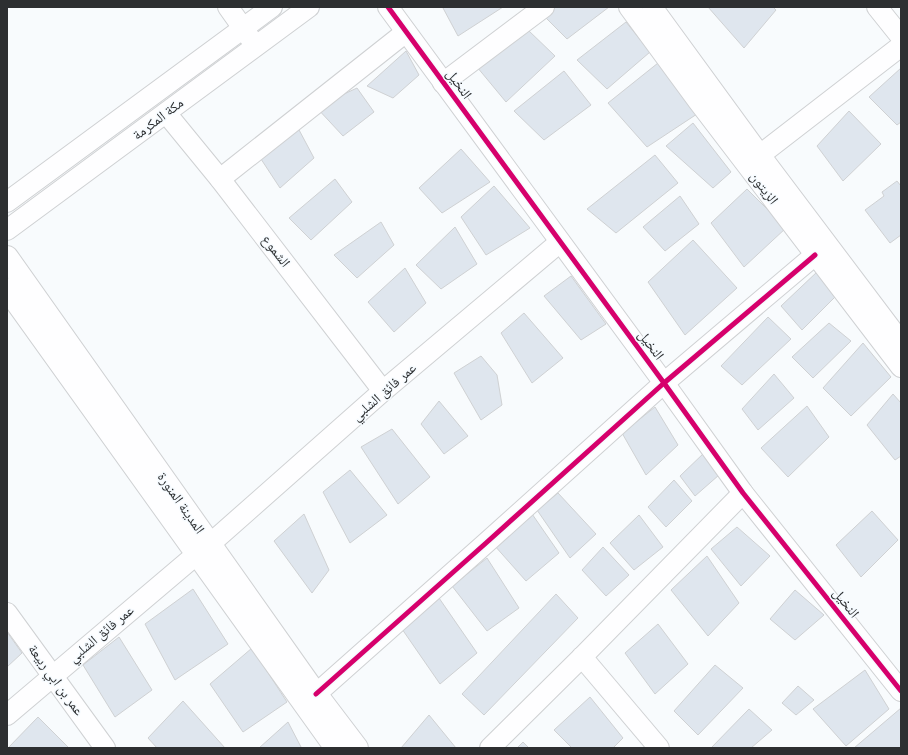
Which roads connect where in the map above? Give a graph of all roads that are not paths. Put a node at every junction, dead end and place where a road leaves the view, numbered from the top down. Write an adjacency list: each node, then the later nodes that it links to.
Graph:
1 (228, 7): 9 (street)
2 (272, 7): 9 (street, مكة المكرمة)
3 (309, 7): 12 (street, مكة المكرمة)
4 (388, 7): 10 (street, النخيل)
5 (544, 7): 14 (street)
6 (629, 7): 21 (street, الزيتون)
7 (652, 7): 16 (street)
8 (877, 7): 11 (street)
9 (243, 28): 12 (street); 18 (street, مكة المكرمة)
10 (406, 32): 14 (street, النخيل); 17 (street)
11 (901, 36)
12 (256, 46): 15 (street, مكة المكرمة)
13 (901, 46): 16 (street)
14 (443, 83): 20 (street, النخيل)
15 (166, 113): 17 (street, الشموع); 19 (street, مكة المكرمة)
16 (760, 155): 24 (street)
17 (220, 179): 27 (street, الشموع)
18 (7, 202)
19 (7, 230)
20 (560, 242): 26 (street, النخيل); 27 (street, عمر فائق الشلبي)
21 (815, 255): 25 (street, الزيتون); 26 (street)
22 (7, 257): 29 (main road, المدينة المنورة)
23 (7, 289): 29 (main road)
24 (901, 342)
25 (901, 367)
26 (664, 383): 28 (street, النخيل); 34 (street)
27 (383, 391): 29 (street, عمر فائق الشلبي)
28 (743, 493): 31 (street); 33 (street, النخيل)
29 (203, 549): 32 (street, عمر فائق الشلبي); 34 (main road, المدينة المنورة); 37 (main road)
30 (7, 613): 32 (street, عمر بن ابي ربيعة)
31 (582, 657): 39 (street); 40 (street)
32 (53, 675): 35 (street, عمر فائق الشلبي); 36 (street, عمر بن ابي ربيعة)
33 (901, 691)
34 (316, 694): 38 (main road, المدينة المنورة)
35 (7, 715)
36 (105, 748)
37 (336, 748)
38 (357, 748)
39 (490, 748)
40 (659, 748)

